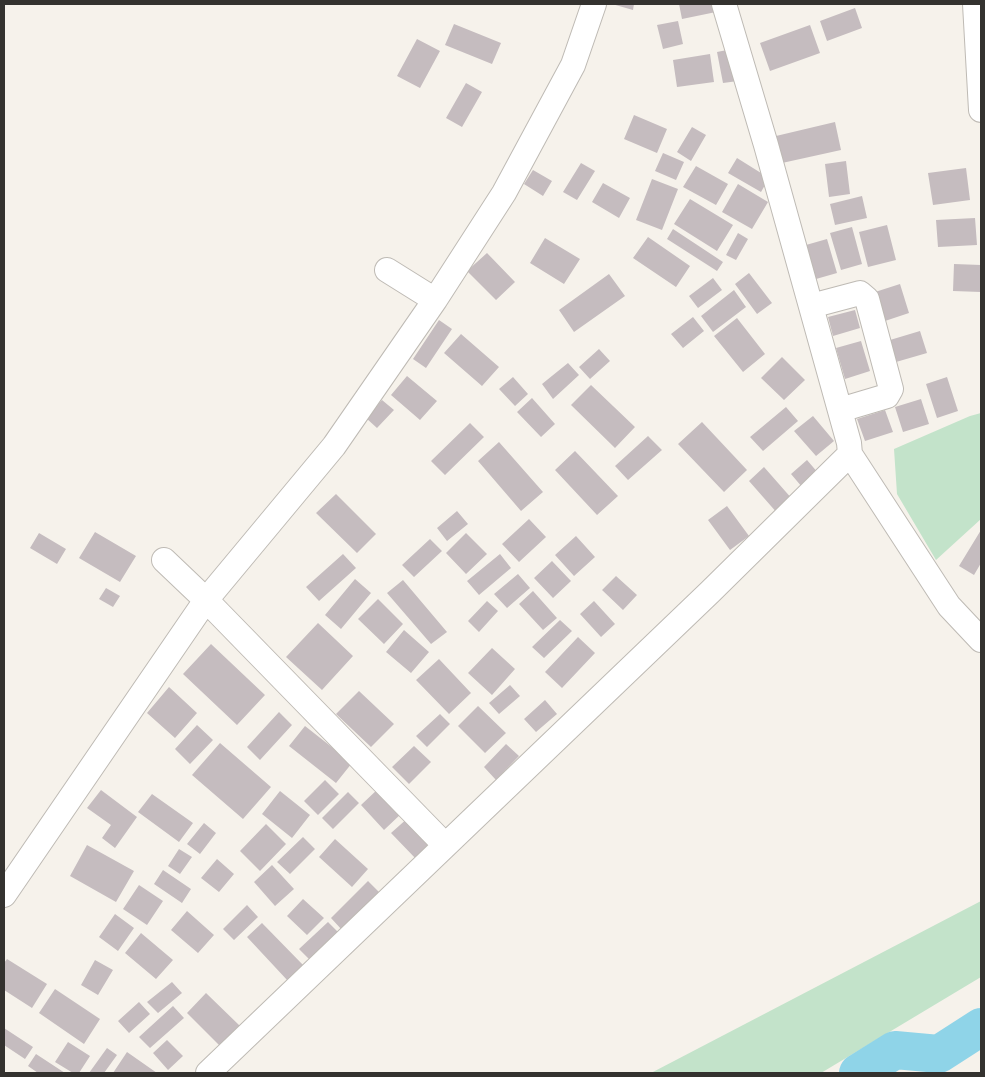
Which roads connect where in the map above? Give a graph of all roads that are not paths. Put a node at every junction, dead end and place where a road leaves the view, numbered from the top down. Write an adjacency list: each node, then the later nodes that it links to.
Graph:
1 (594, 4): 6 (street)
2 (724, 4): 7 (street)
3 (975, 4): 4 (street)
4 (981, 110)
5 (387, 270): 6 (street)
6 (435, 300): 11 (street)
7 (811, 306): 8 (street); 8 (street)
8 (840, 410): 9 (street)
9 (850, 454): 12 (street); 13 (street)
10 (164, 560): 11 (street)
11 (206, 600): 13 (street); 14 (street)
12 (981, 640)
13 (445, 844): 15 (street)
14 (4, 893)
15 (208, 1073)

